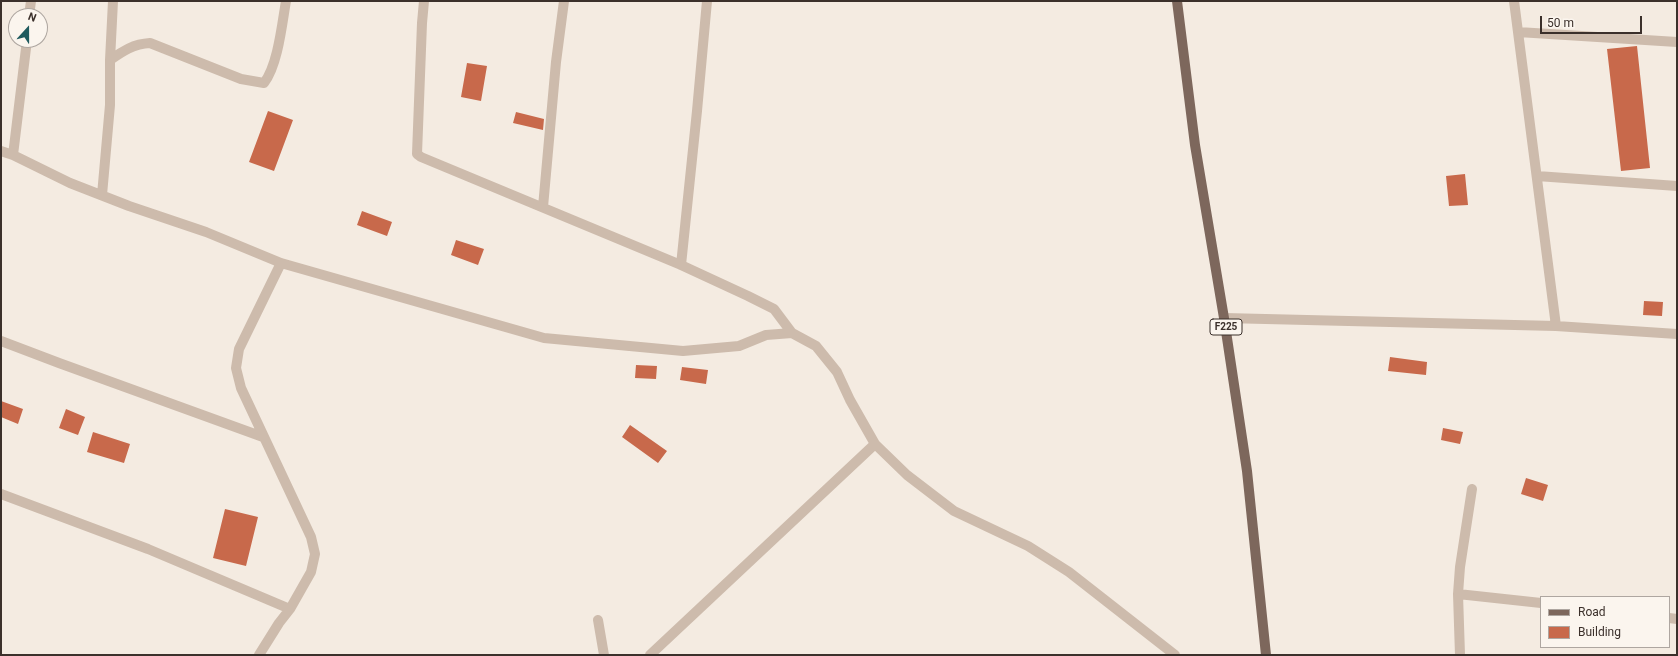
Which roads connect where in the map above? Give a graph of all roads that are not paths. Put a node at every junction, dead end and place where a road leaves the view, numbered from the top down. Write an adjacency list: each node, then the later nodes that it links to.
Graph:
1 (113, 1): 11 (street)
2 (286, 1): 11 (street)
3 (424, 1): 17 (street)
4 (564, 1): 17 (street)
5 (707, 1): 19 (street)
6 (1177, 1): 20 (main road, F225)
7 (1514, 1): 8 (street)
8 (1518, 32): 9 (street); 14 (street)
9 (1677, 42)
10 (26, 48): 13 (street)
11 (110, 60): 16 (street)
12 (1, 151): 13 (street)
13 (13, 155): 16 (street)
14 (1537, 176): 15 (street); 21 (street)
15 (1677, 186)
16 (102, 195): 18 (street)
17 (543, 208): 19 (street)
18 (281, 263): 22 (street); 25 (street)
19 (681, 265): 22 (street)
20 (1224, 318): 21 (street); 37 (main road, F225)
21 (1556, 326): 23 (street)
22 (792, 333): 26 (street)
23 (1677, 334)
24 (1, 340): 25 (street)
25 (263, 437): 31 (street)
26 (875, 444): 35 (street); 36 (street)
27 (1472, 489): 29 (street)
28 (1, 494): 31 (street)
29 (1458, 594): 30 (street); 38 (street)
30 (1540, 603)
31 (290, 609): 33 (street)
32 (598, 620): 34 (street)
33 (260, 655)
34 (604, 655)
35 (650, 655)
36 (1175, 655)
37 (1266, 655)
38 (1460, 655)

